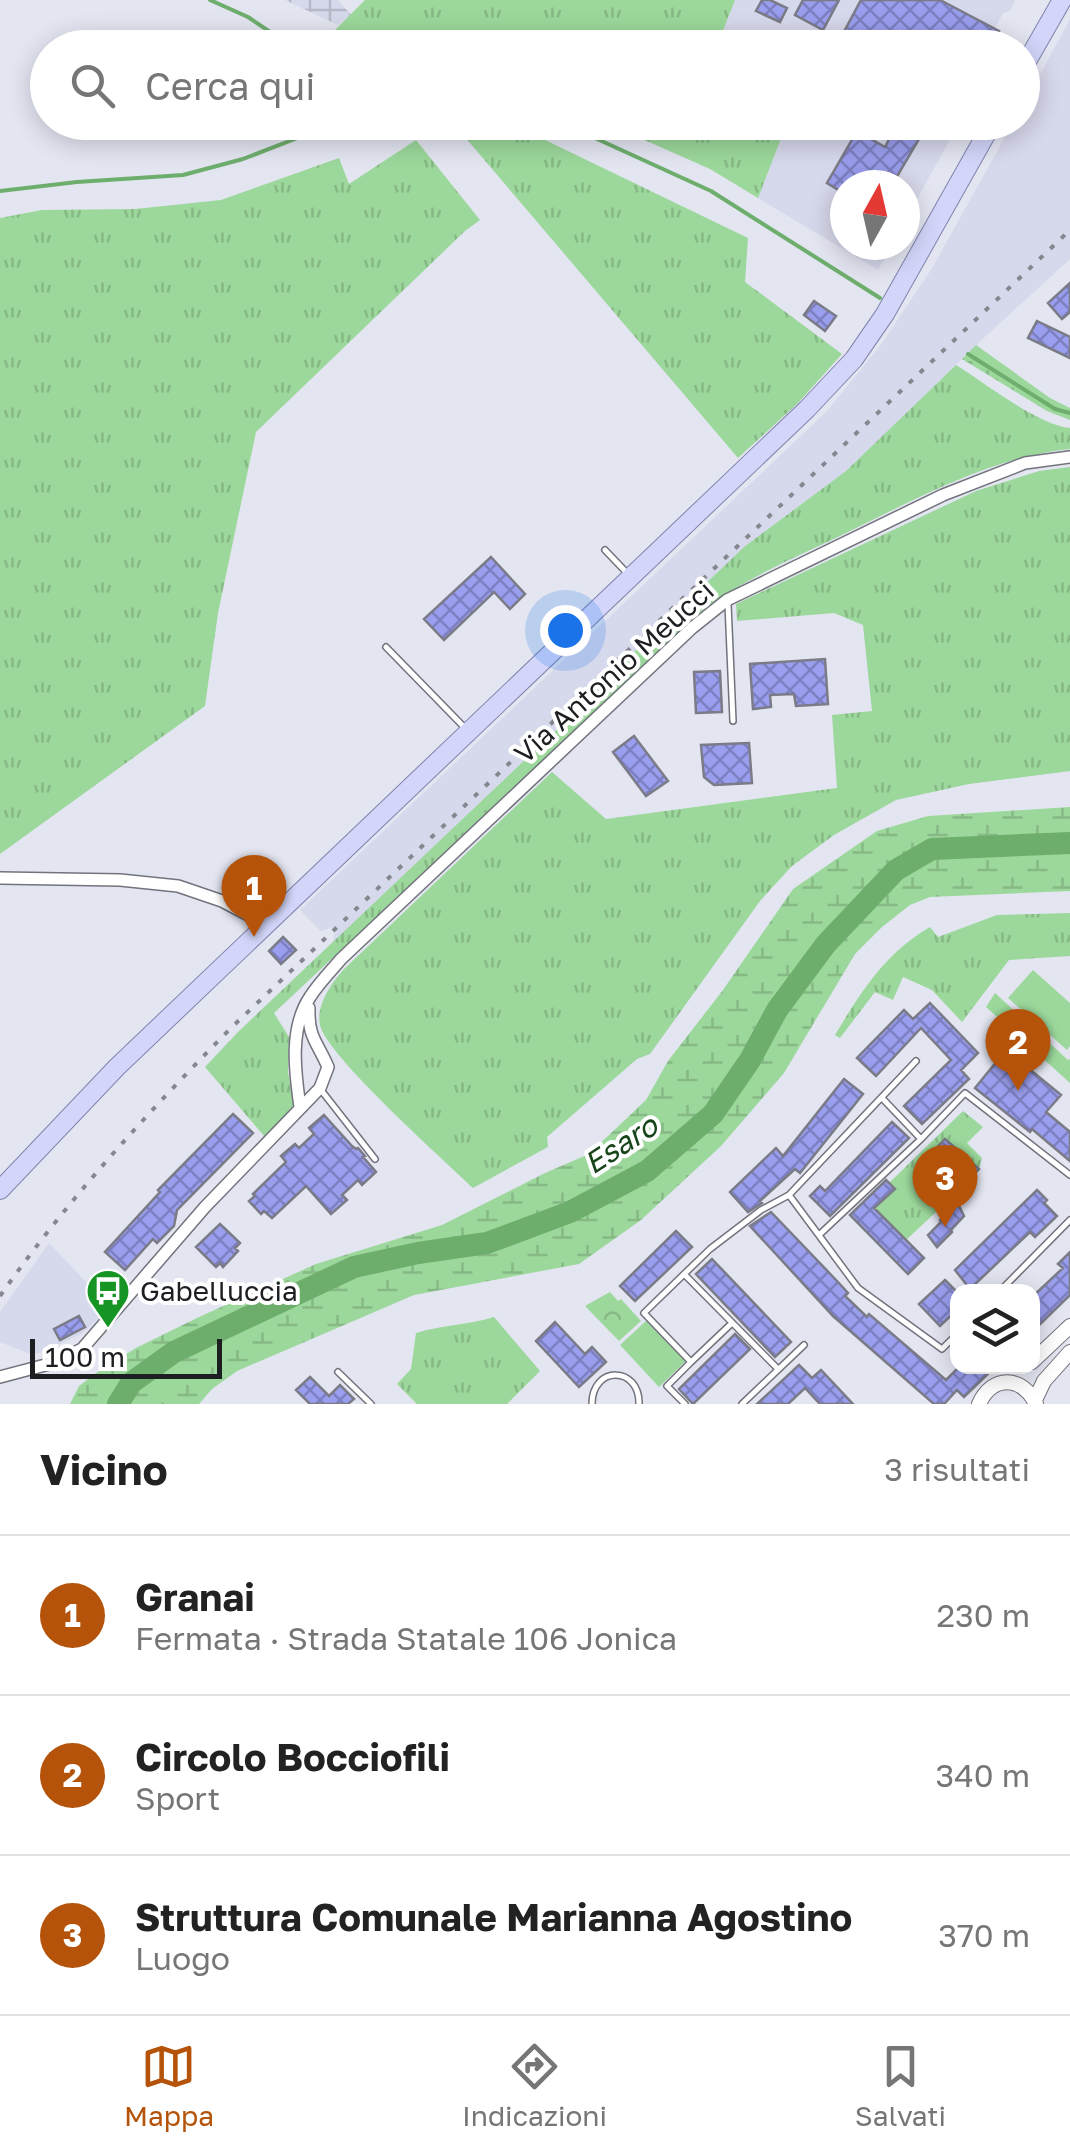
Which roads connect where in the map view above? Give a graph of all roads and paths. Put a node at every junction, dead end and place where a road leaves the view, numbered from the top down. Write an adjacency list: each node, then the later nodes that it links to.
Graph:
1 (1062, 0): 2 (main road)
2 (1040, 38)
3 (983, 140): 6 (main road)
4 (1070, 458): 7 (street, Via Antonio Meucci)
5 (605, 550): 6 (lane)
6 (631, 577): 10 (main road)
7 (728, 600): 9 (lane); 13 (street, Via Antonio Meucci)
8 (386, 646): 10 (lane)
9 (733, 721)
10 (468, 731): 12 (main road)
11 (0, 878): 12 (street)
12 (267, 925): 21 (main road)
13 (309, 998): 15 (street); 17 (street)
14 (916, 1061): 16 (lane)
15 (320, 1088): 17 (street); 19 (lane)
16 (882, 1098): 18 (lane); 22 (lane)
17 (300, 1107): 37 (street)
18 (922, 1139): 20 (lane); 24 (lane)
19 (375, 1159)
20 (1070, 1176)
21 (0, 1190)
22 (789, 1195): 24 (lane); 25 (lane)
23 (1070, 1220): 26 (lane)
24 (819, 1235): 29 (lane)
25 (684, 1274): 27 (lane); 33 (lane)
26 (1007, 1284)
27 (733, 1323): 33 (lane); 34 (lane)
28 (1070, 1326): 32 (street)
29 (950, 1341)
30 (804, 1345): 34 (lane)
31 (1070, 1352): 39 (street)
32 (1040, 1354)
33 (691, 1362): 43 (lane)
34 (778, 1369): 44 (lane)
35 (338, 1372): 40 (lane)
36 (1014, 1374): 38 (street)
37 (0, 1376)
38 (1001, 1382): 39 (street); 45 (street)
39 (1035, 1402)
40 (370, 1404)
41 (592, 1404): 42 (lane)
42 (639, 1404)
43 (686, 1404)
44 (742, 1404)
45 (979, 1404)

